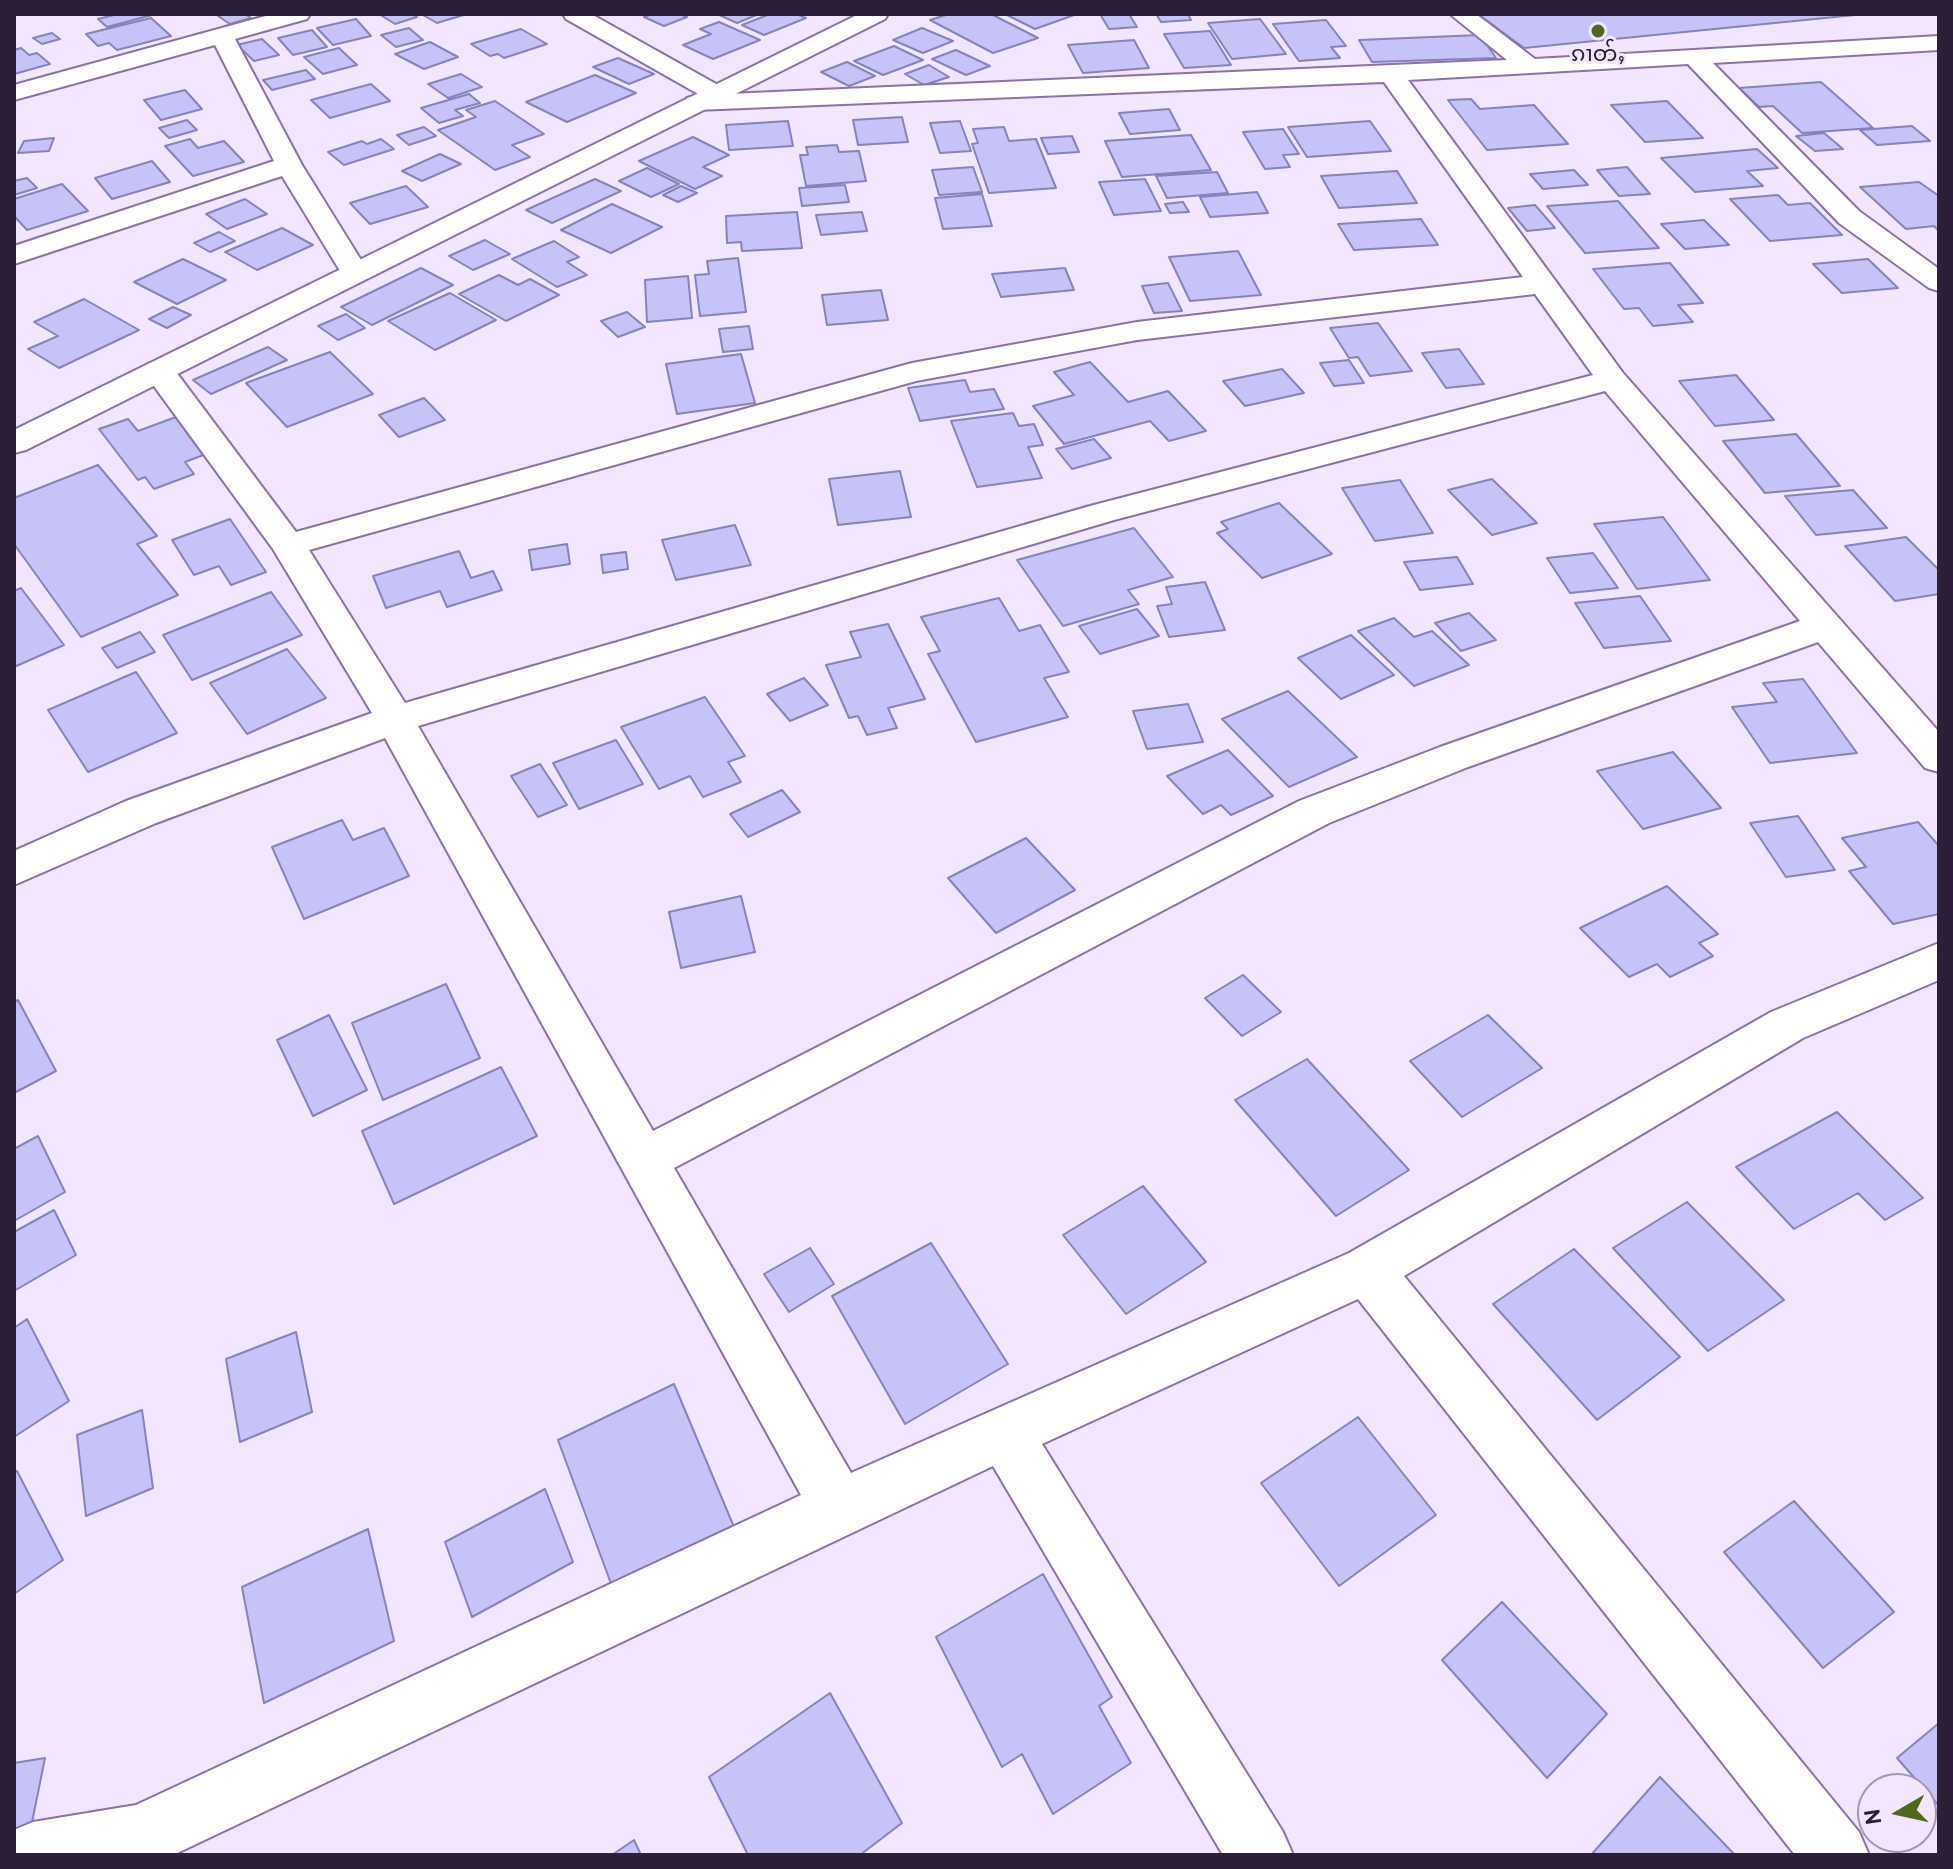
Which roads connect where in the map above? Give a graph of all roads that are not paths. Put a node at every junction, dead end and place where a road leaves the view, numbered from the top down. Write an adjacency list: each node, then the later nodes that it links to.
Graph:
1 (299, 14): 5 (main road)
2 (574, 14): 11 (main road)
3 (877, 14): 11 (main road)
4 (1461, 14): 8 (main road)
5 (222, 36): 10 (main road); 12 (main road)
6 (1939, 43): 7 (main road)
7 (1694, 57): 8 (main road); 15 (main road)
8 (1530, 66): 9 (main road)
9 (1391, 74): 11 (main road); 16 (main road)
10 (14, 93)
11 (706, 98): 14 (main road)
12 (289, 165): 13 (main road); 14 (main road)
13 (14, 255)
14 (355, 273): 17 (main road)
15 (1939, 282)
16 (1542, 284): 18 (main road); 20 (main road)
17 (159, 371): 19 (main road); 20 (main road)
18 (1612, 380): 21 (main road); 22 (main road)
19 (14, 443)
20 (288, 545): 22 (main road)
21 (1825, 626): 23 (main road); 26 (main road)
22 (394, 720): 24 (main road); 26 (main road)
23 (1939, 758)
24 (14, 869)
25 (1939, 961): 27 (main road)
26 (643, 1160): 29 (main road)
27 (1367, 1270): 28 (main road); 33 (main road)
28 (1004, 1433): 29 (main road); 32 (main road)
29 (839, 1507): 30 (main road)
30 (146, 1846): 31 (main road)
31 (33, 1855)
32 (1260, 1855)
33 (1836, 1855)

